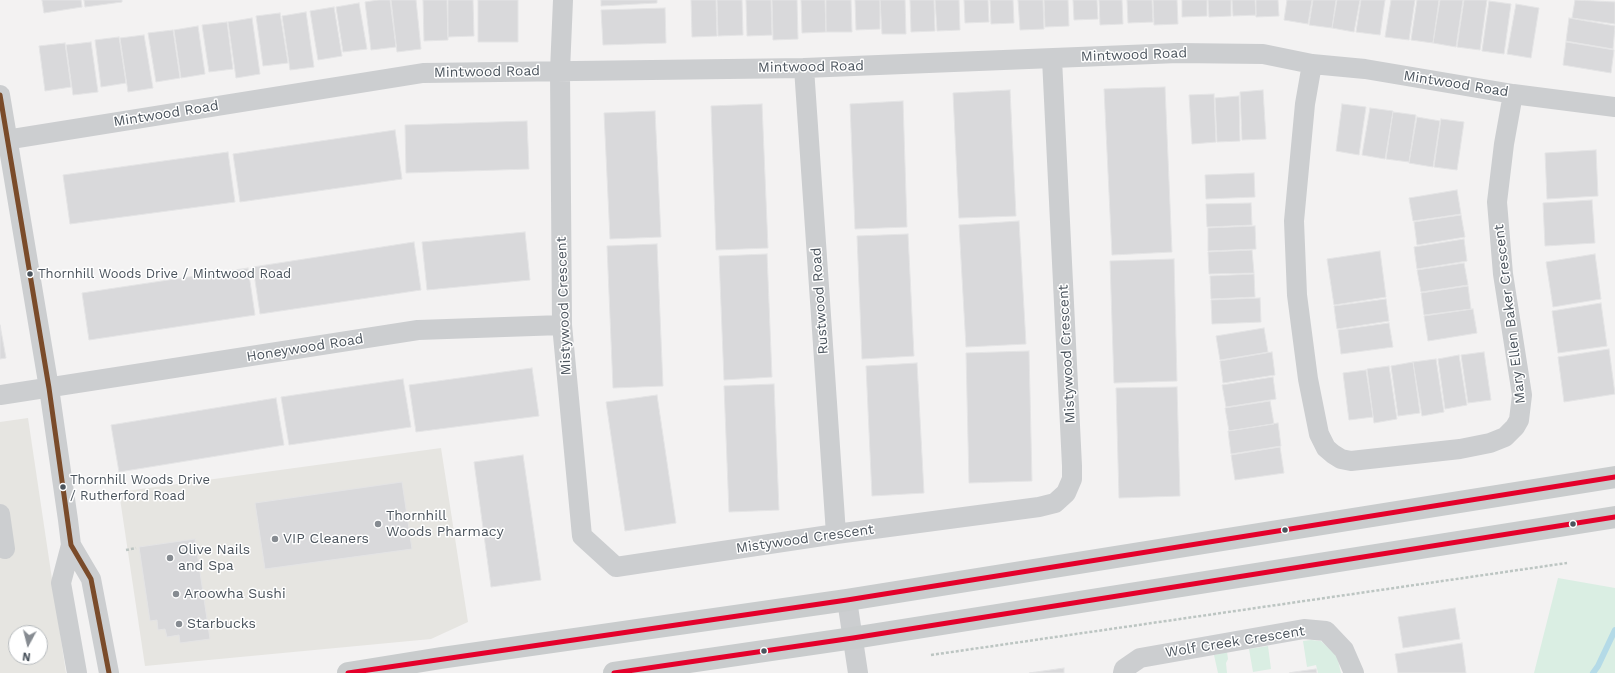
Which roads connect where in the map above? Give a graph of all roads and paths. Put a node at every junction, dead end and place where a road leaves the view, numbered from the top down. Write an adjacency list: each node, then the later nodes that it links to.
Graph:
1 (563, 0): 5 (street, Mistywood Crescent)
2 (1052, 59): 3 (street, Mintwood Road); 4 (street, Mintwood Road); 16 (street, Mistywood Crescent)
3 (1312, 64): 6 (street, Mintwood Road); 6 (street, Mary Ellen Baker Crescent)
4 (804, 68): 5 (street, Mintwood Road); 16 (street, Rustwood Road)
5 (560, 71): 9 (street, Mintwood Road); 10 (street, Mistywood Crescent)
6 (1513, 94): 8 (street, Mintwood Road)
7 (0, 95): 9 (street)
8 (1615, 107)
9 (4, 140): 11 (street)
10 (562, 325): 11 (street, Honeywood Road); 16 (street, Mistywood Crescent)
11 (49, 388): 12 (street, Honeywood Road); 17 (street)
12 (0, 395)
13 (1615, 477): 22 (main road)
14 (0, 514): 18 (street)
15 (1615, 518): 23 (main road)
16 (836, 534)
17 (71, 545): 25 (street); 26 (street)
18 (5, 548)
19 (136, 548): 20 (path)
20 (126, 550)
21 (1567, 563): 24 (path)
22 (847, 600): 23 (street); 27 (main road)
23 (853, 638): 28 (main road); 29 (street)
24 (931, 655)
25 (77, 673)
26 (109, 673)
27 (348, 673)
28 (614, 673)
29 (858, 673)
30 (1123, 673): 31 (street, Wolf Creek Crescent)
31 (1354, 673)

